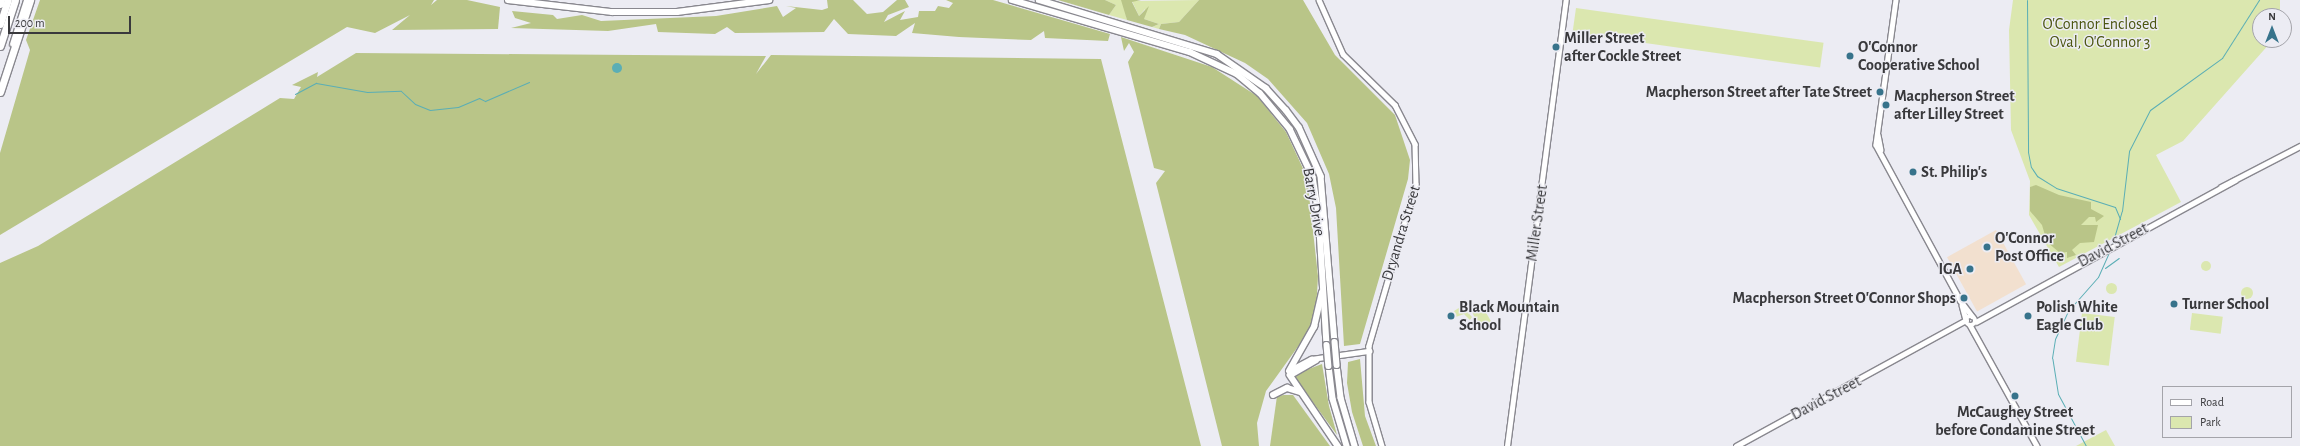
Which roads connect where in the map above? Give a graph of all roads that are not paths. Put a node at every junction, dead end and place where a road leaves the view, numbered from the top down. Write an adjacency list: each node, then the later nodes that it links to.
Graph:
1 (1, 0): 13 (highway)
2 (8, 0): 14 (highway)
3 (15, 0): 16 (highway)
4 (26, 0): 15 (highway)
5 (30, 0): 18 (highway)
6 (508, 0): 7 (main road)
7 (769, 0)
8 (1012, 0): 20 (main road, Barry Drive)
9 (1039, 0): 31 (main road, Barry Drive, bridge)
10 (1320, 0): 25 (street, Dryandra Street)
11 (1566, 0): 33 (street, Miller Street)
12 (1896, 0): 21 (street)
13 (0, 4)
14 (0, 24)
15 (16, 30): 17 (street)
16 (0, 46)
17 (0, 80)
18 (0, 92)
19 (2300, 146): 22 (street, David Street)
20 (1324, 277): 26 (main road); 30 (main road, Barry Drive, bridge)
21 (1962, 303): 22 (street); 23 (street)
22 (1974, 319): 23 (street); 23 (street); 24 (street)
23 (1968, 323): 24 (street); 34 (street, David Street)
24 (1979, 337): 35 (street)
25 (1369, 351): 26 (street); 32 (street, Dryandra Street)
26 (1290, 373): 27 (main road)
27 (1300, 392): 28 (main road); 29 (main road)
28 (1273, 395)
29 (1338, 446)
30 (1347, 446)
31 (1355, 446)
32 (1382, 446)
33 (1507, 446)
34 (1736, 446)
35 (2037, 446)

